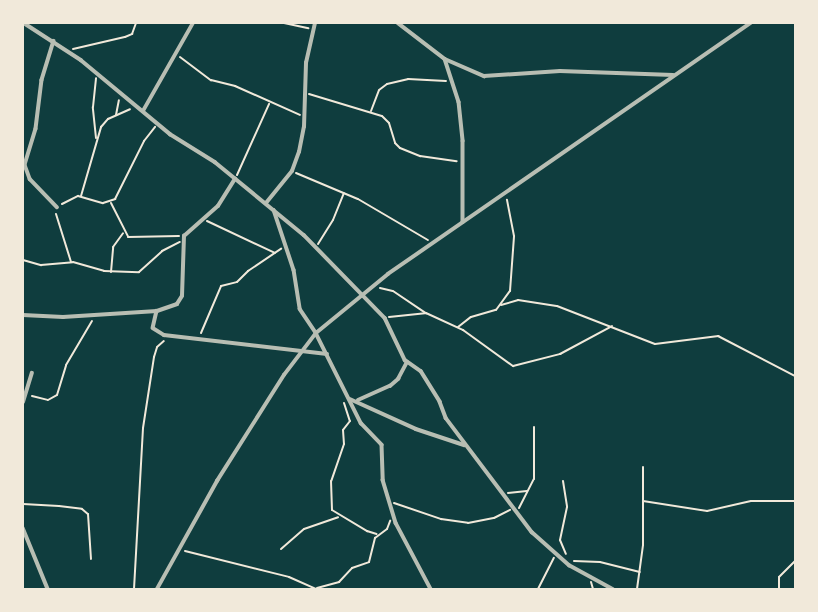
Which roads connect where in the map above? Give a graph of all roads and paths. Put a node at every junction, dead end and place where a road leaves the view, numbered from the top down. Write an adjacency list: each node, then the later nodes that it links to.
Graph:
1 (24, 23): 9 (street)
2 (136, 23): 10 (path)
3 (193, 23): 11 (street)
4 (284, 23): 8 (path)
5 (315, 23): 8 (street)
6 (398, 23): 12 (street)
7 (751, 23): 14 (street)
8 (313, 30): 17 (street)
9 (54, 41): 10 (street); 34 (street)
10 (69, 51): 13 (street)
11 (174, 53): 18 (path); 20 (street)
12 (445, 59): 14 (street); 15 (street)
13 (98, 74): 16 (street); 25 (path)
14 (675, 75): 29 (street)
15 (453, 82): 21 (path); 26 (street)
16 (120, 92): 19 (street); 22 (path)
17 (305, 92): 21 (path); 23 (street)
18 (269, 104): 23 (path); 28 (path)
19 (137, 106): 20 (street); 22 (path)
20 (143, 111): 24 (street)
21 (371, 112): 26 (path)
22 (116, 115): 25 (path)
23 (304, 116): 27 (street)
24 (157, 124): 28 (street); 32 (path)
25 (97, 140): 31 (path)
26 (464, 162): 37 (street)
27 (292, 172): 30 (path); 33 (street)
28 (235, 179): 33 (street); 36 (street)
29 (506, 191): 37 (street); 49 (path)
30 (344, 192): 40 (path); 42 (path)
31 (82, 196): 32 (path); 34 (path)
32 (111, 202): 38 (path)
33 (266, 203): 35 (street)
34 (57, 207): 45 (path)
35 (273, 208): 41 (street); 42 (street)
36 (203, 219): 39 (street); 43 (path)
37 (463, 222): 40 (street)
38 (124, 232): 39 (path); 46 (path)
39 (184, 238): 46 (path); 50 (street)
40 (433, 243): 47 (street)
41 (285, 247): 43 (path); 57 (street)
42 (316, 248): 48 (street)
43 (275, 253): 59 (path)
44 (23, 260): 45 (path)
45 (71, 262): 46 (path)
46 (111, 272)
47 (372, 286): 48 (street); 51 (path)
48 (362, 294): 54 (street); 57 (street)
49 (501, 305): 55 (path); 56 (path)
50 (157, 311): 52 (street); 58 (street)
51 (426, 313): 54 (path); 56 (path)
52 (96, 314): 53 (street); 66 (path)
53 (23, 315)
54 (385, 318): 62 (street)
55 (612, 326): 56 (path); 64 (path)
56 (458, 327)
57 (316, 333): 60 (street); 61 (street)
58 (174, 337): 59 (street); 94 (path)
59 (199, 340): 60 (street)
60 (300, 352): 61 (street); 86 (street)
61 (327, 354): 65 (street)
62 (407, 362): 68 (street); 71 (street)
63 (32, 373): 66 (street)
64 (795, 376)
65 (345, 391): 67 (street); 82 (path)
66 (26, 393): 69 (street)
67 (349, 399): 68 (street); 76 (street)
68 (357, 400): 71 (street)
69 (23, 401)
70 (534, 427): 74 (path)
71 (467, 445): 75 (street)
72 (643, 467): 78 (path)
73 (563, 481): 89 (path)
74 (528, 490): 75 (path); 81 (path)
75 (504, 494): 81 (street)
76 (390, 501): 80 (street); 81 (path)
77 (795, 501): 78 (path)
78 (643, 502): 91 (path)
79 (23, 504): 88 (path)
80 (392, 510): 84 (path); 97 (street)
81 (516, 510): 87 (street)
82 (339, 516): 84 (path); 85 (path)
83 (23, 528): 93 (street)
84 (377, 534): 96 (path)
85 (281, 549)
86 (181, 550): 95 (street); 96 (path)
87 (556, 554): 92 (street); 98 (path)
88 (91, 559)
89 (573, 561): 91 (path); 92 (path)
90 (795, 561): 101 (path)
91 (640, 572): 100 (path)
92 (585, 575): 99 (street)
93 (47, 588)
94 (134, 589)
95 (157, 589)
96 (316, 589)
97 (432, 589)
98 (538, 589)
99 (613, 589)
100 (637, 589)
101 (779, 589)

